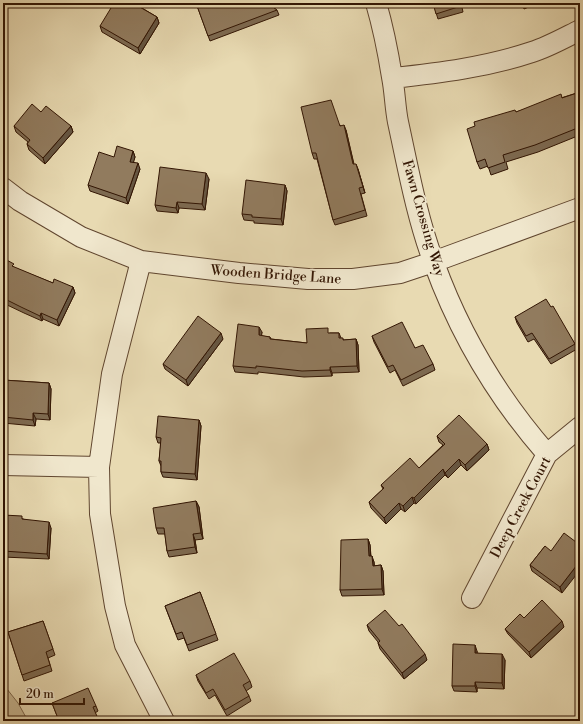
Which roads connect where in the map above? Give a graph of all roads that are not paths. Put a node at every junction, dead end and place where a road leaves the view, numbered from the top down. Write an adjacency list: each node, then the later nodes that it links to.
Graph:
1 (376, 3): 3 (street, Fawn Crossing Way)
2 (580, 30): 3 (street)
3 (393, 78): 7 (street, Fawn Crossing Way)
4 (3, 188): 6 (street, Wooden Bridge Lane)
5 (580, 208): 7 (street, Wooden Bridge Lane)
6 (141, 261): 7 (street, Wooden Bridge Lane); 11 (street)
7 (434, 262): 9 (street, Fawn Crossing Way)
8 (580, 427): 9 (street, Deep Creek Court)
9 (547, 454): 12 (street, Deep Creek Court)
10 (3, 465): 11 (street)
11 (99, 467): 13 (street)
12 (472, 598)
13 (164, 721)

